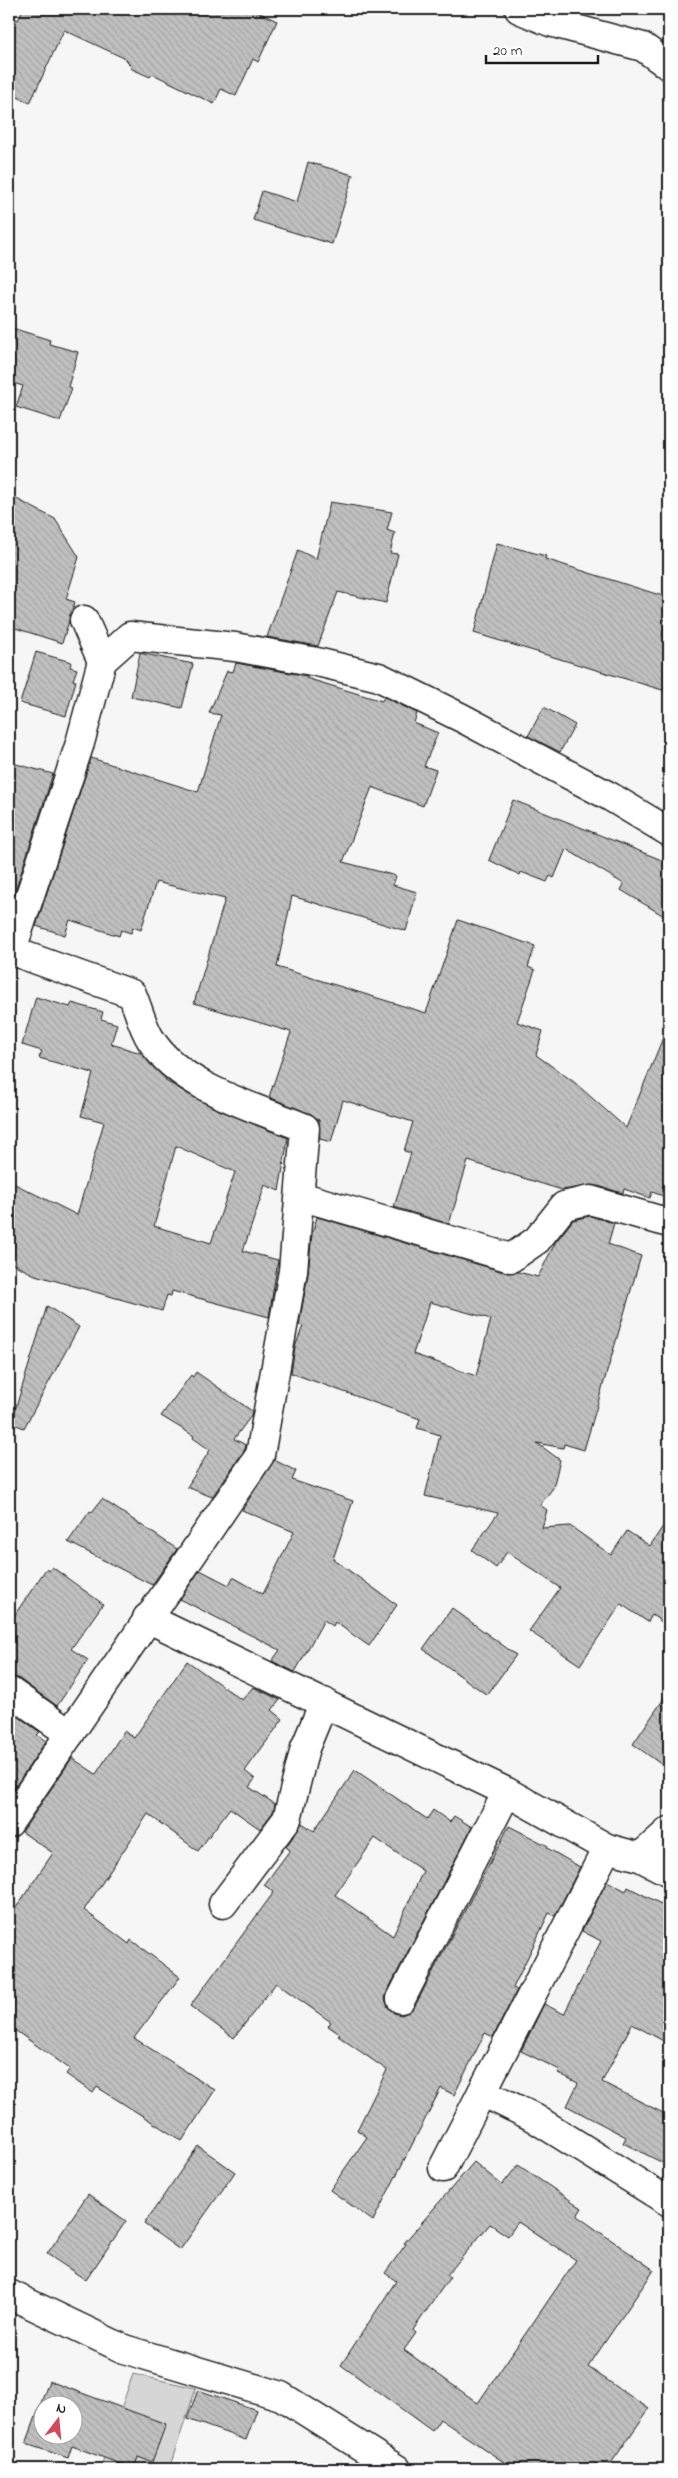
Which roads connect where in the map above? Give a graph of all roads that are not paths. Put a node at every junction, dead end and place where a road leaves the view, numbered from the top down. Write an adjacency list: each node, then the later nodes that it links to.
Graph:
1 (519, 9): 2 (street)
2 (669, 66)
3 (84, 620): 4 (street)
4 (102, 661): 5 (street); 6 (street)
5 (669, 832)
6 (10, 950): 7 (street)
7 (300, 1196): 8 (street); 9 (street)
8 (669, 1223)
9 (147, 1618): 11 (street); 12 (street)
10 (9, 1691): 12 (street)
11 (324, 1702): 13 (street); 19 (street)
12 (70, 1734): 14 (street)
13 (507, 1792): 16 (street); 20 (street)
14 (9, 1823)
15 (669, 1831): 17 (street)
16 (607, 1848): 17 (street); 21 (street)
17 (640, 1857): 18 (street)
18 (669, 1872)
19 (223, 1904)
20 (402, 1999)
21 (482, 2092): 22 (street); 23 (street)
22 (444, 2168)
23 (669, 2202)
24 (9, 2294): 25 (street)
25 (397, 2469)

